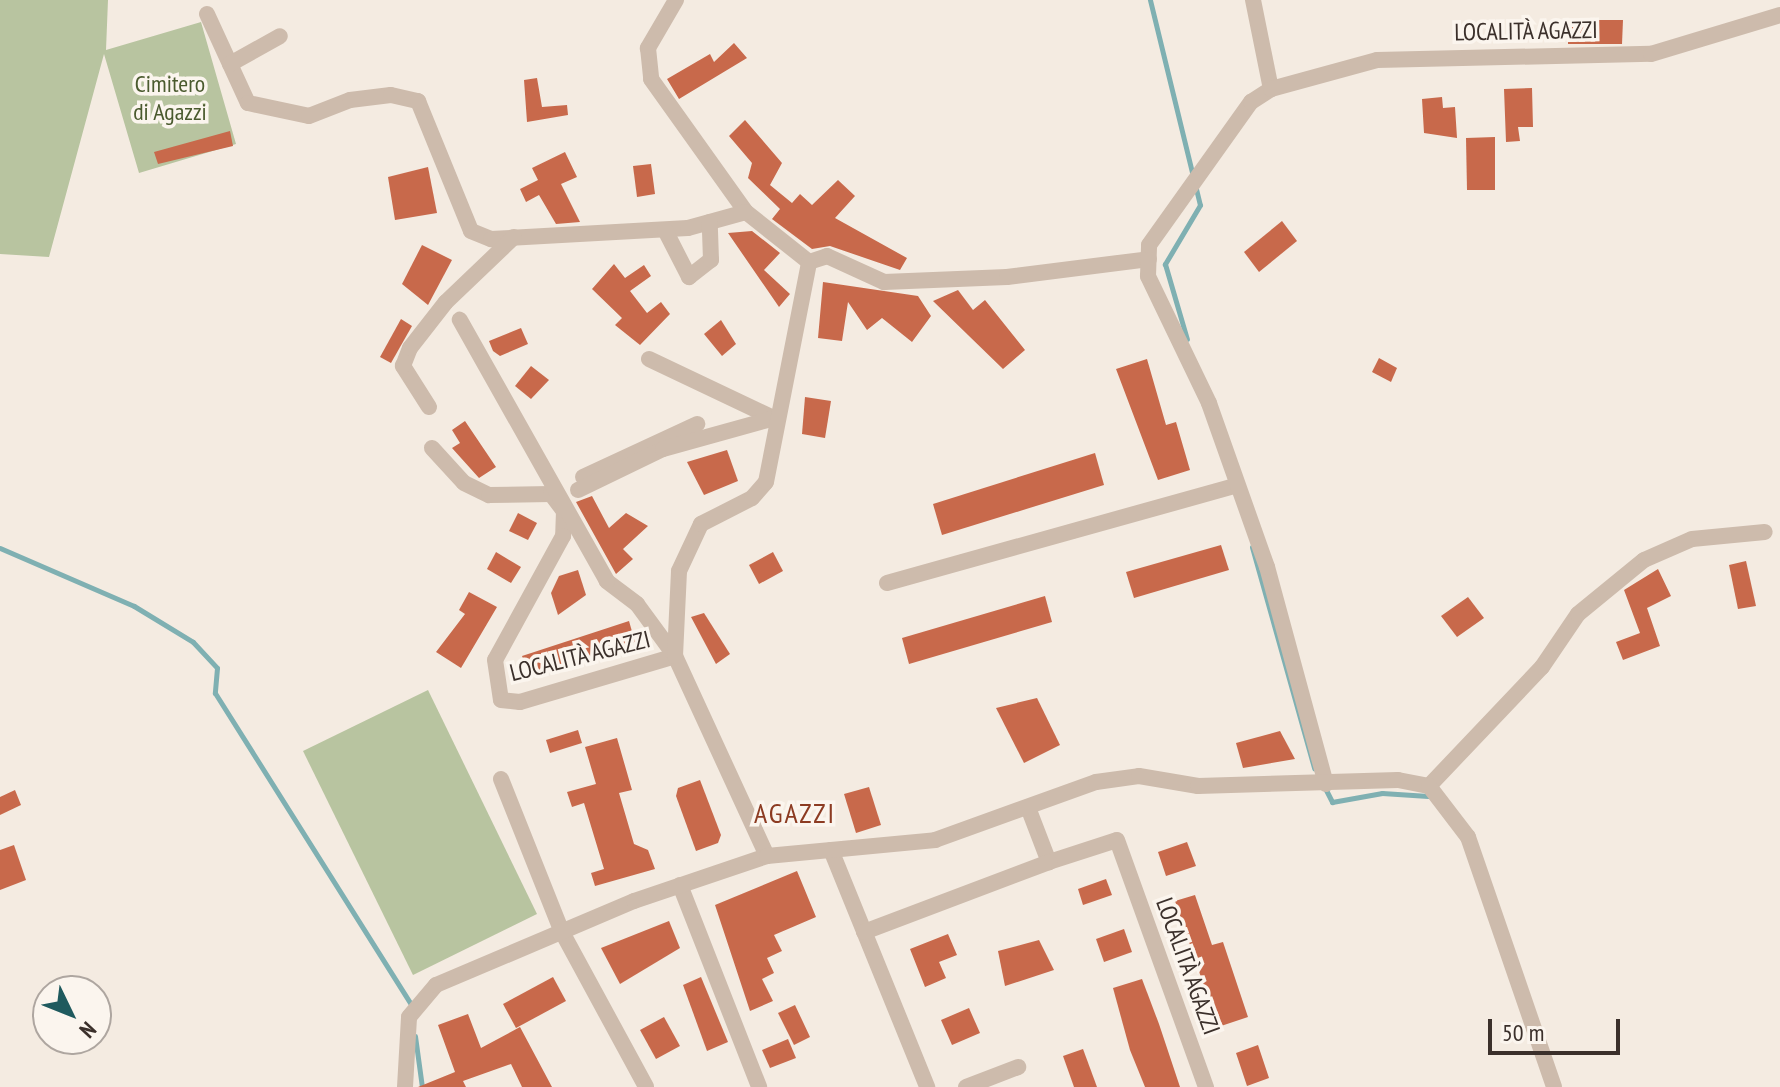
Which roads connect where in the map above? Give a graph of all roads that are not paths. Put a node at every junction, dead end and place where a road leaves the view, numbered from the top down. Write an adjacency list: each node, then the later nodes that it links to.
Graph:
1 (676, 0): 8 (street)
2 (1253, 0): 7 (street)
3 (207, 14): 6 (street)
4 (1780, 15): 7 (street, LOCALITÀ AGAZZI)
5 (280, 36): 6 (street)
6 (230, 64): 11 (street)
7 (1271, 89): 12 (street, LOCALITÀ AGAZZI)
8 (746, 212): 9 (street); 13 (street)
9 (710, 222): 10 (street); 10 (street)
10 (665, 230): 11 (street)
11 (514, 237): 16 (street)
12 (1149, 259): 13 (street); 20 (street)
13 (809, 262): 17 (street, LOCALITÀ AGAZZI)
14 (460, 320): 21 (street, LOCALITÀ AGAZZI)
15 (649, 359): 17 (street)
16 (429, 407)
17 (778, 417): 21 (street); 24 (street, LOCALITÀ AGAZZI)
18 (697, 424): 21 (street)
19 (432, 448): 24 (street, LOCALITÀ AGAZZI)
20 (1237, 485): 23 (street); 26 (street)
21 (569, 490): 24 (street, LOCALITÀ AGAZZI)
22 (1765, 532): 27 (street)
23 (887, 583)
24 (675, 656): 30 (street, LOCALITÀ AGAZZI)
25 (501, 779): 33 (street)
26 (1326, 784): 27 (street); 28 (street)
27 (1429, 786): 42 (street)
28 (1029, 810): 29 (street); 31 (street)
29 (831, 850): 30 (street); 34 (street)
30 (767, 856): 32 (street)
31 (1049, 862): 34 (street, LOCALITÀ AGAZZI); 41 (street, LOCALITÀ AGAZZI)
32 (680, 885): 33 (street); 38 (street)
33 (562, 932): 36 (street); 37 (street)
34 (864, 932): 39 (street)
35 (1018, 1067): 40 (street)
36 (405, 1087)
37 (646, 1087)
38 (759, 1087)
39 (927, 1087)
40 (966, 1087)
41 (1206, 1087)
42 (1554, 1087)

